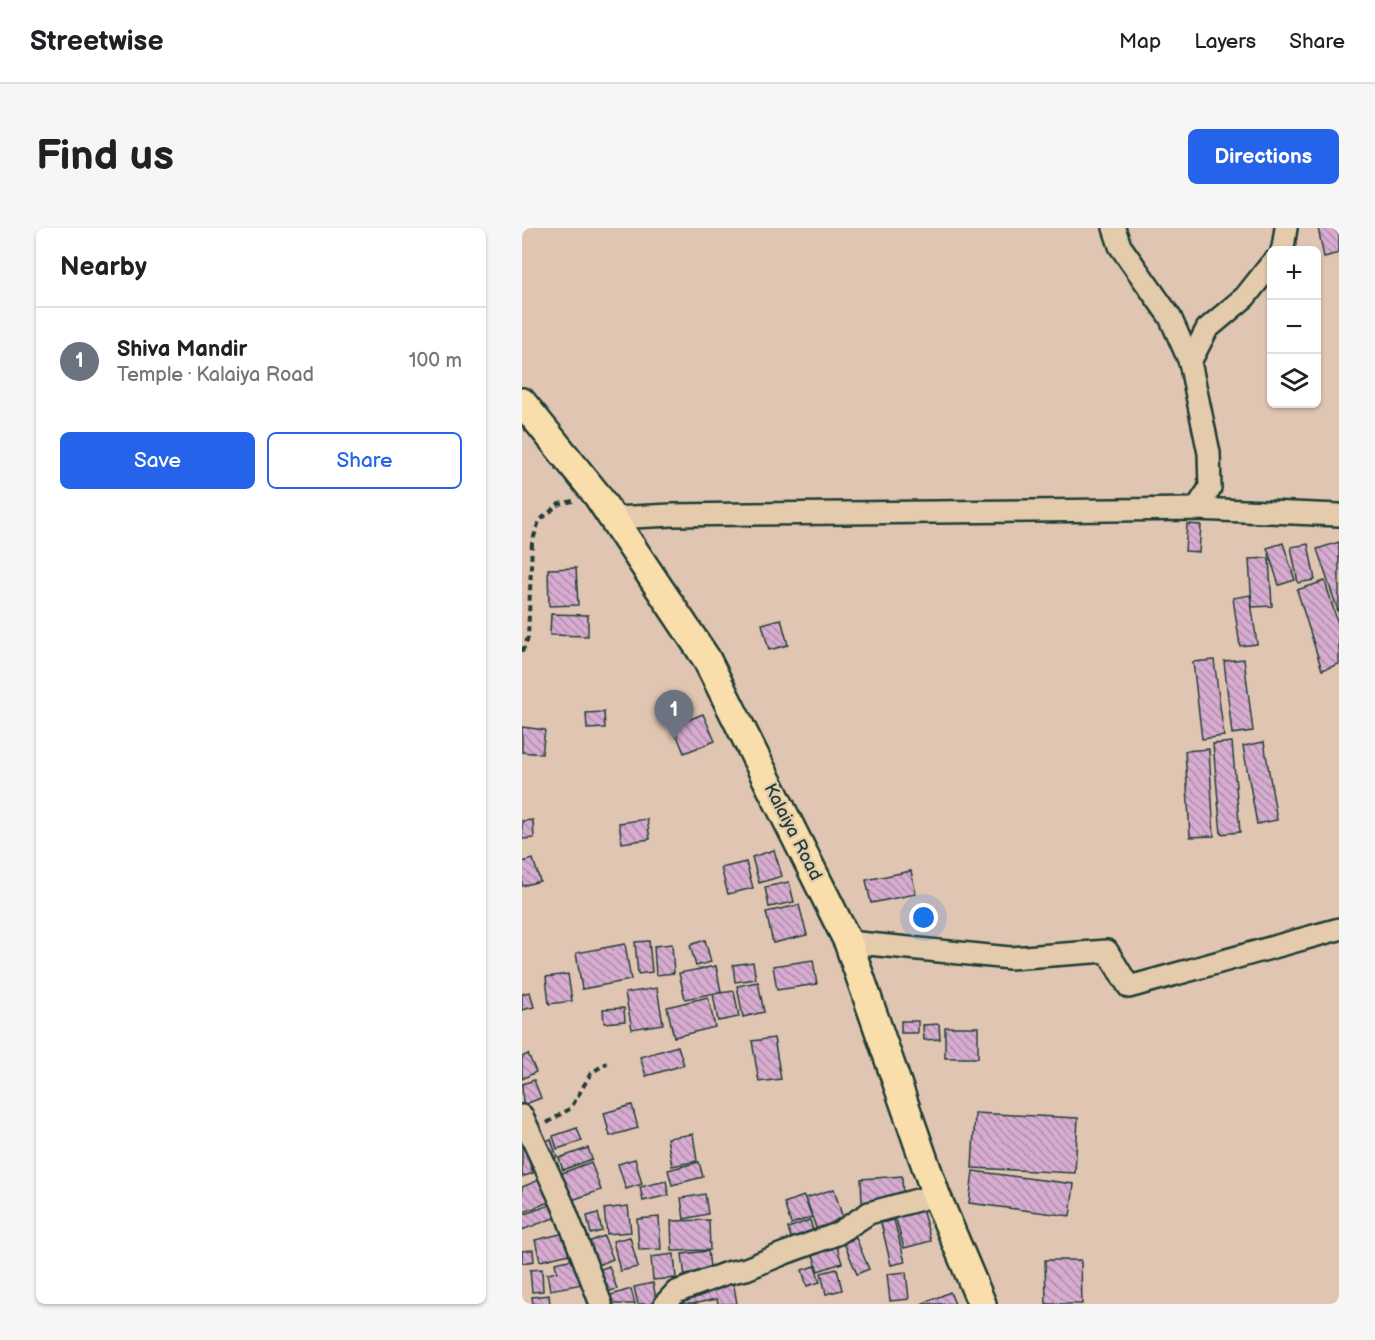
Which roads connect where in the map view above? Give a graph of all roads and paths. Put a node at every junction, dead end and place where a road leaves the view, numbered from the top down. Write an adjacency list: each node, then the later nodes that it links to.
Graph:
1 (1114, 228): 5 (street)
2 (1286, 228): 3 (street)
3 (1283, 246)
4 (1267, 269): 5 (street)
5 (1190, 362): 8 (street)
6 (522, 402): 7 (main road, Kalaiya Road)
7 (597, 495): 10 (main road, Kalaiya Road); 11 (path)
8 (1196, 509): 9 (street); 10 (street)
9 (1339, 515)
10 (613, 518): 13 (main road, Kalaiya Road)
11 (522, 652)
12 (1339, 929): 13 (street)
13 (848, 942): 16 (main road, Kalaiya Road)
14 (607, 1063): 15 (path)
15 (526, 1124): 17 (street)
16 (936, 1195): 18 (street); 19 (main road, Kalaiya Road)
17 (598, 1303)
18 (665, 1304)
19 (982, 1304)

